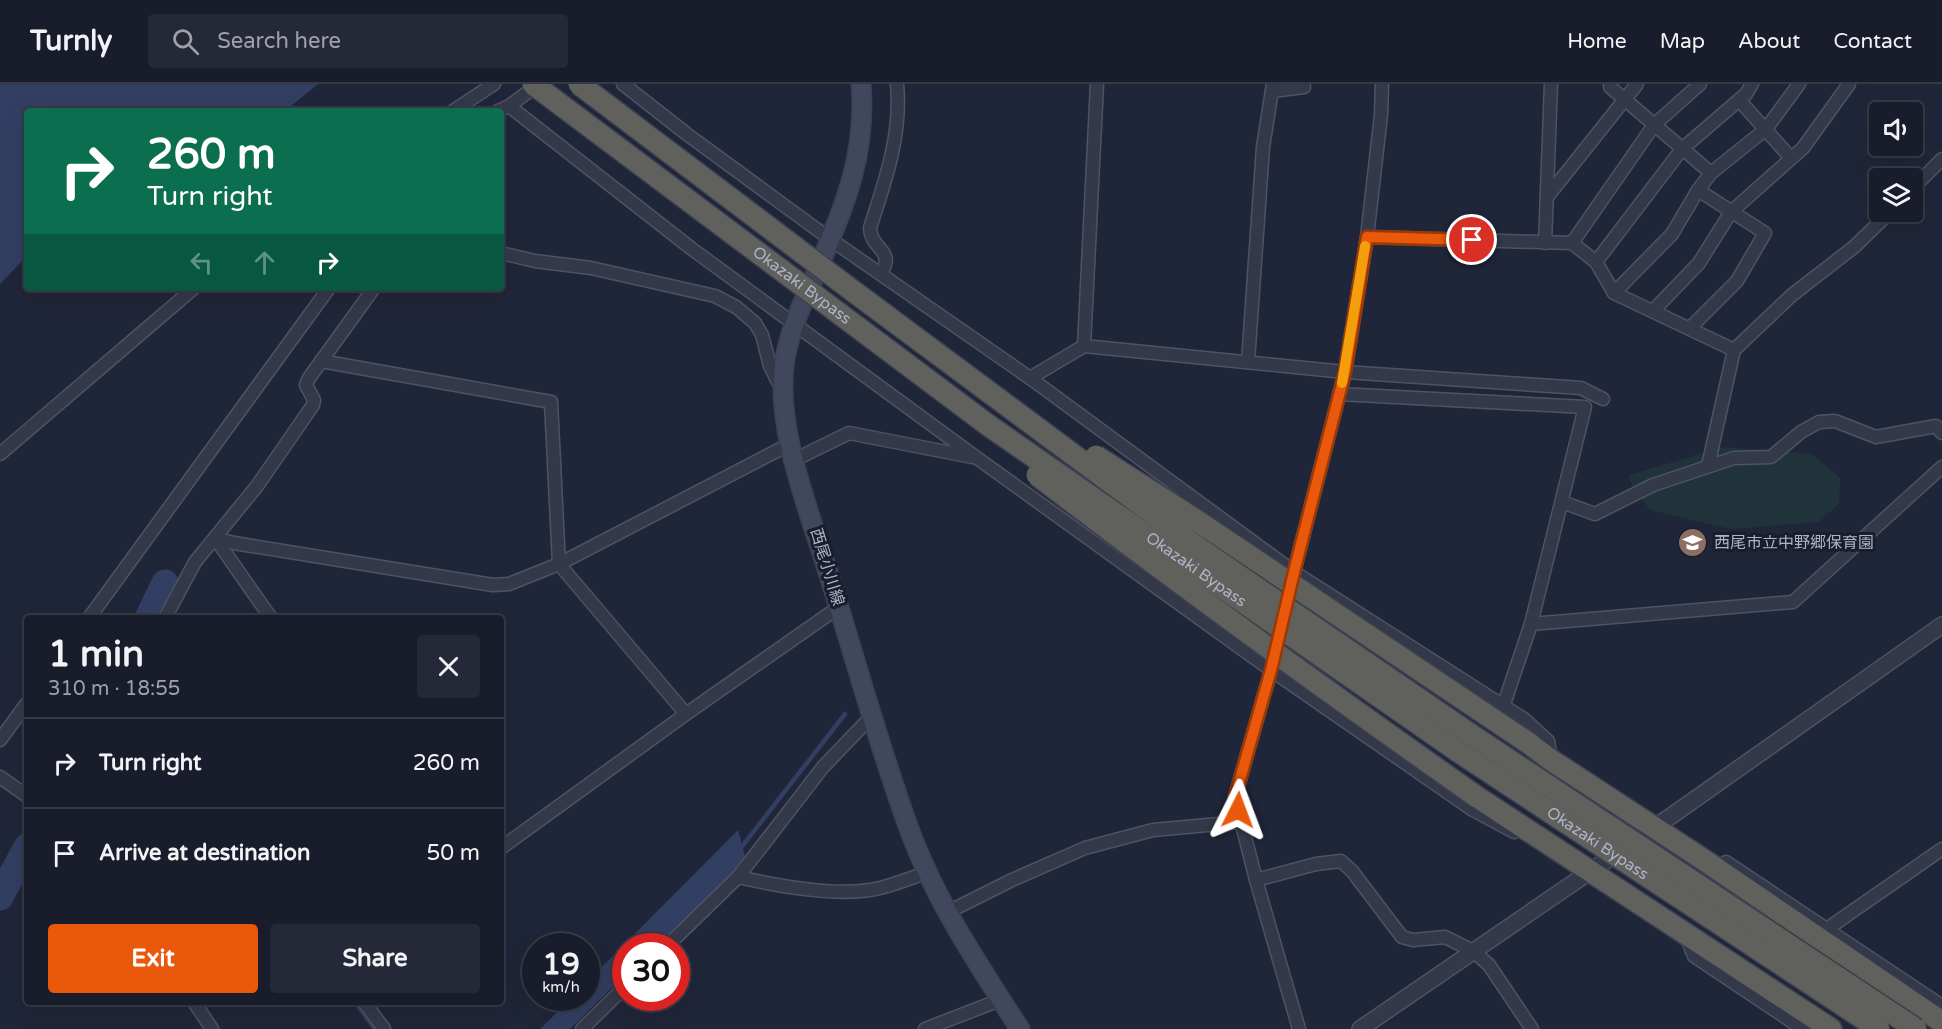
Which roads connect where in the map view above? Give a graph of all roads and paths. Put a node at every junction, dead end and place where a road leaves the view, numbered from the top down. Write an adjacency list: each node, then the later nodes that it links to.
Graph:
1 (494, 84): 21 (street)
2 (533, 84): 58 (highway, Okazaki Bypass, bridge)
3 (539, 84): 22 (street)
4 (579, 84): 60 (highway, Okazaki Bypass, bridge)
5 (623, 84): 36 (street)
6 (861, 84): 36 (main road, 西尾小川線)
7 (897, 84): 41 (street)
8 (1097, 84): 49 (street)
9 (1383, 84): 35 (street)
10 (1551, 84): 32 (street)
11 (1610, 84): 19 (street)
12 (1637, 84): 19 (street)
13 (1700, 84): 24 (street)
14 (1752, 84): 20 (street)
15 (1799, 84): 25 (street)
16 (1849, 84): 27 (street)
17 (1304, 87): 18 (street)
18 (1273, 88): 52 (street)
19 (1624, 100): 24 (street); 32 (street)
20 (1739, 100): 25 (street); 26 (street)
21 (458, 108)
22 (503, 108)
23 (504, 109): 47 (street)
24 (1654, 125): 26 (street); 38 (street)
25 (1766, 129): 27 (street); 29 (street)
26 (1682, 149): 29 (street); 40 (street)
27 (1791, 158): 33 (street)
28 (1942, 159): 30 (street)
29 (1711, 173): 31 (street)
30 (1923, 178)
31 (1698, 190): 33 (street); 45 (street)
32 (1547, 197): 37 (street)
33 (1731, 212): 46 (street); 48 (street)
34 (1880, 222): 50 (street)
35 (1367, 237): 37 (street); 53 (street)
36 (830, 239): 41 (street); 47 (main road, 西尾小川線)
37 (1545, 243): 38 (street)
38 (1572, 243): 40 (street)
39 (504, 255): 55 (street)
40 (1596, 262): 45 (street)
41 (881, 273): 54 (street)
42 (190, 291): 62 (street)
43 (327, 291): 71 (street)
44 (372, 291): 51 (street)
45 (1614, 293): 46 (street)
46 (1653, 311): 48 (street)
47 (794, 324): 55 (main road, 西尾小川線); 63 (street)
48 (1690, 328): 50 (street)
49 (1084, 346): 52 (street); 54 (street)
50 (1734, 350): 64 (street)
51 (321, 361): 67 (street); 68 (street)
52 (1248, 362): 53 (street)
53 (1345, 372): 56 (street); 57 (street)
54 (1030, 378): 69 (street)
55 (782, 389): 61 (main road, 西尾小川線)
56 (1340, 394): 66 (street); 69 (street)
57 (1604, 399)
58 (988, 425): 87 (highway, bridge); 116 (highway, Okazaki Bypass, bridge)
59 (1942, 433): 64 (street)
60 (1049, 438): 82 (highway, bridge); 117 (highway, Okazaki Bypass, bridge)
61 (792, 452): 63 (street); 68 (street); 70 (main road, 西尾小川線)
62 (0, 454)
63 (976, 458): 76 (street)
64 (1708, 466): 66 (street)
65 (1942, 467): 74 (street)
66 (1562, 502): 74 (street)
67 (215, 538): 68 (street); 72 (street); 73 (street)
68 (559, 564): 79 (street)
69 (1294, 572): 76 (street); 77 (street)
70 (839, 607): 79 (street); 80 (main road, 西尾小川線)
71 (91, 615)
72 (167, 615)
73 (269, 615)
74 (1531, 624): 77 (street)
75 (1942, 625): 86 (street)
76 (1271, 670): 85 (street); 87 (street)
77 (1504, 704): 82 (street)
78 (24, 707): 81 (street)
79 (686, 714): 88 (street)
80 (872, 716): 92 (main road, 西尾小川線); 93 (street)
81 (0, 740)
82 (1551, 760): 86 (highway)
83 (0, 777): 84 (street)
84 (24, 794)
85 (1241, 822): 94 (street); 95 (street)
86 (1654, 827): 90 (highway); 91 (street)
87 (1540, 838): 91 (highway)
88 (504, 846)
89 (1942, 849): 96 (street)
90 (1701, 858): 96 (street); 105 (highway)
91 (1589, 870): 98 (highway); 99 (street)
92 (928, 872): 93 (street); 95 (main road, 西尾小川線)
93 (738, 877): 97 (street)
94 (1256, 880): 99 (street); 112 (street)
95 (948, 912): 101 (main road, 西尾小川線)
96 (1827, 929): 104 (street)
97 (680, 933)
98 (1693, 939): 106 (street); 115 (highway)
99 (1473, 951): 113 (street); 114 (street)
100 (612, 1000): 109 (street)
101 (1000, 1000): 110 (street); 111 (main road, 西尾小川線)
102 (196, 1005): 107 (street)
103 (366, 1005): 108 (street)
104 (1942, 1006)
105 (1942, 1022)
106 (1796, 1027)
107 (212, 1029)
108 (384, 1029)
109 (582, 1029)
110 (925, 1029)
111 (1020, 1029)
112 (1299, 1029)
113 (1360, 1029)
114 (1532, 1029)
115 (1831, 1029)
116 (1879, 1029)
117 (1916, 1029)

